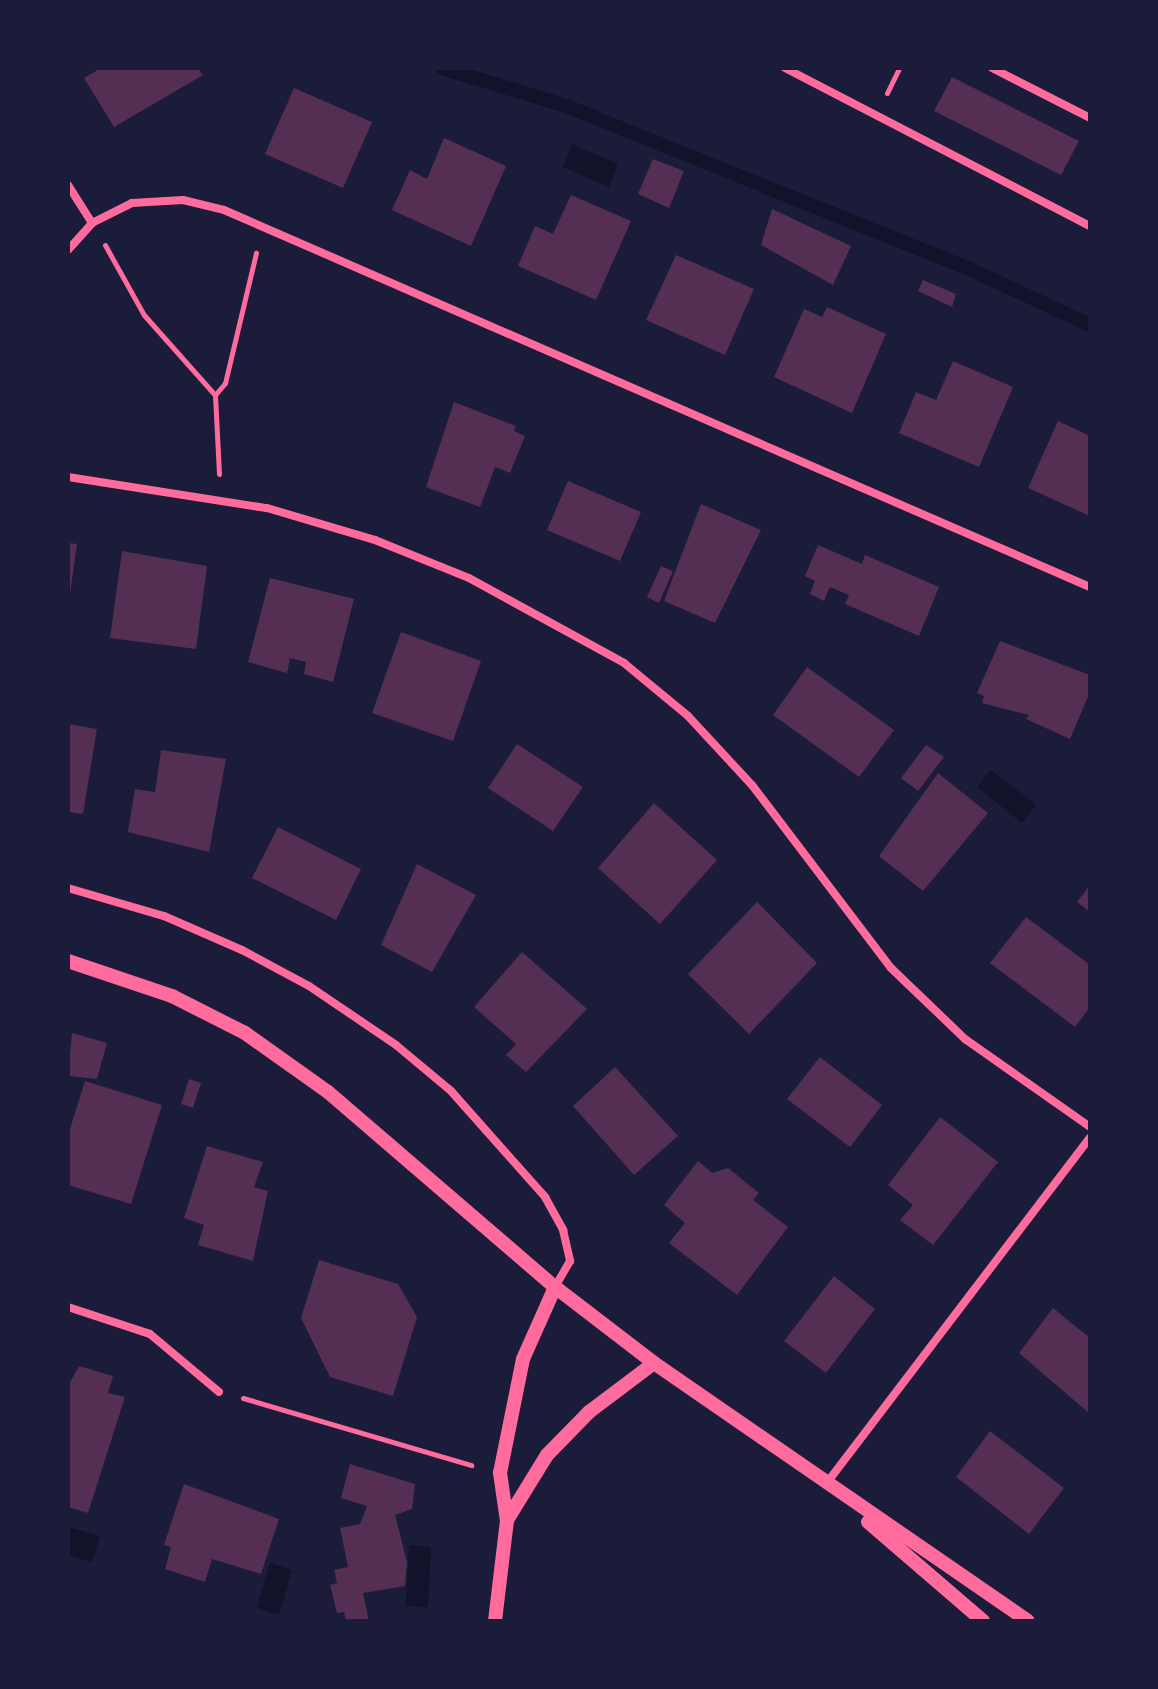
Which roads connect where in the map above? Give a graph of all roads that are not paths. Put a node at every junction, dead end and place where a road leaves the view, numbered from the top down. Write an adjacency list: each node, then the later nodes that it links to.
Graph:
1 (785, 68): 6 (street)
2 (992, 68): 3 (street)
3 (1090, 118)
4 (68, 185): 5 (street)
5 (92, 223): 7 (street); 9 (street)
6 (1090, 226)
7 (68, 250)
8 (68, 477): 12 (street)
9 (1090, 587)
10 (68, 888): 14 (street)
11 (68, 961): 14 (street)
12 (1090, 1127)
13 (1090, 1138): 18 (street)
14 (555, 1287): 16 (street); 19 (street)
15 (68, 1307): 17 (street)
16 (654, 1363): 18 (street); 19 (street)
17 (219, 1392)
18 (825, 1485): 21 (street); 22 (street)
19 (507, 1521): 20 (street)
20 (495, 1621)
21 (983, 1621)
22 (1028, 1621)

